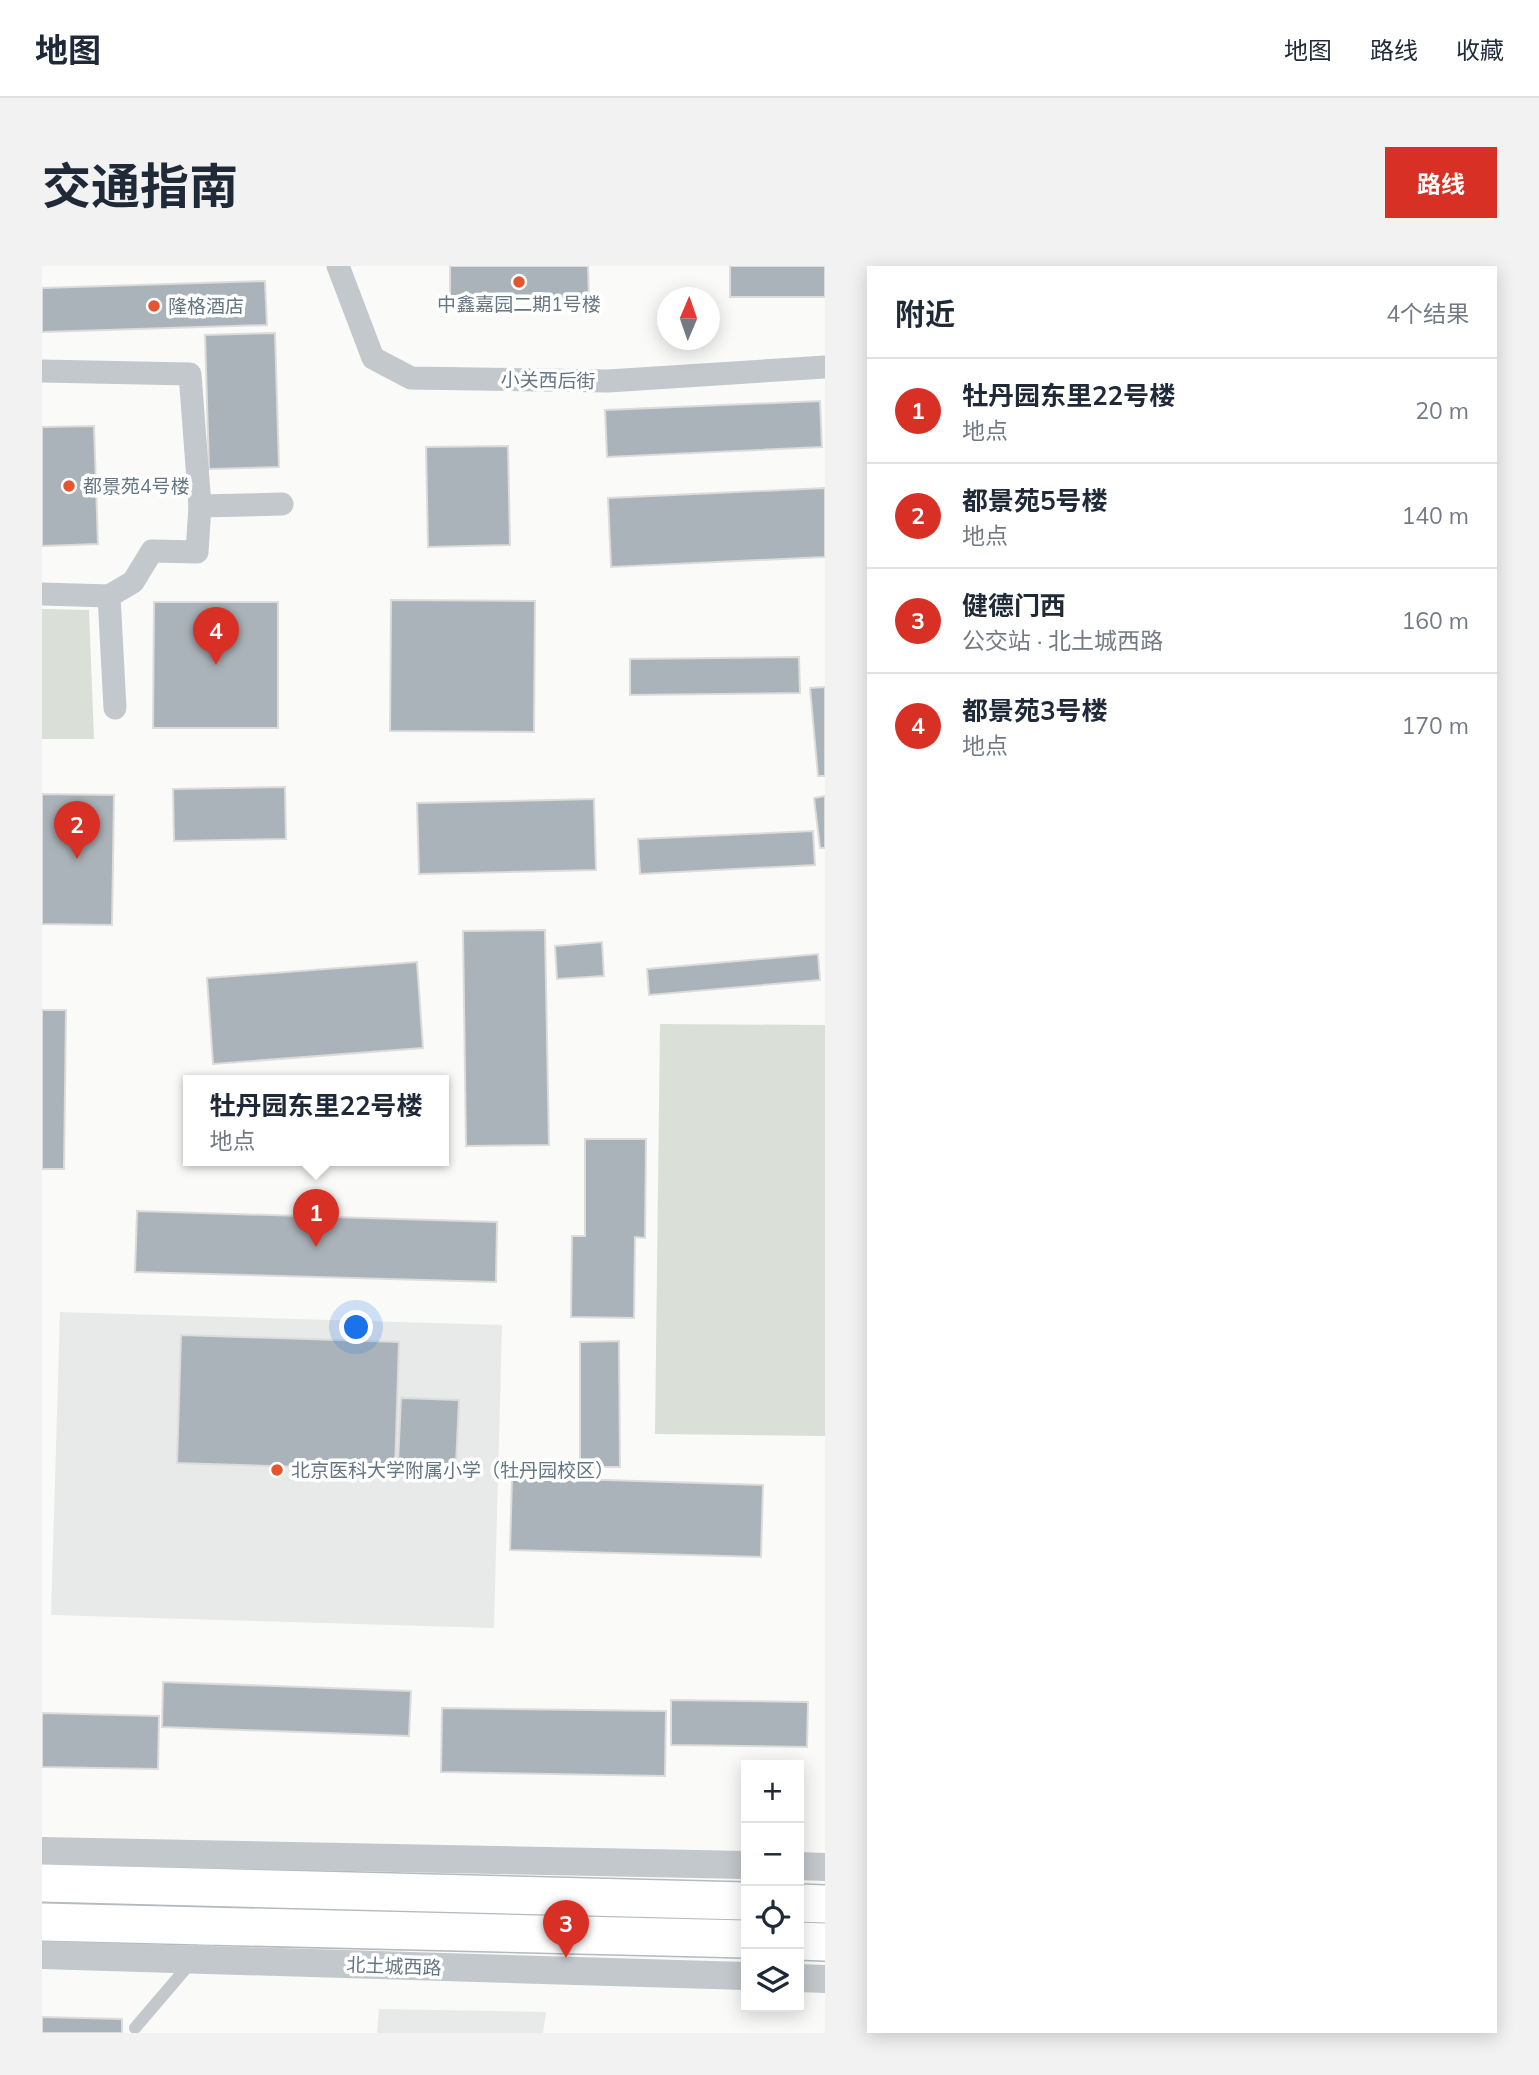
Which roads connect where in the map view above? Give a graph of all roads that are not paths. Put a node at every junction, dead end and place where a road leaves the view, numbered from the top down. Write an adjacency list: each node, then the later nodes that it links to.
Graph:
1 (338, 266): 2 (street, 小关西后街)
2 (825, 367)
3 (42, 370): 5 (street)
4 (282, 504): 5 (street)
5 (200, 506): 7 (street)
6 (42, 594): 7 (street)
7 (109, 596): 8 (street)
8 (115, 708)
9 (42, 1851): 10 (street)
10 (741, 1865)
11 (804, 1866): 12 (street)
12 (825, 1867)
13 (42, 1883): 14 (main road)
14 (741, 1902)
15 (804, 1903): 16 (main road)
16 (825, 1903)
17 (42, 1922): 18 (main road, 北土城西路)
18 (222, 1926): 19 (main road, 北土城西路); 23 (lane)
19 (741, 1939)
20 (804, 1941): 21 (main road)
21 (825, 1942)
22 (42, 1955): 23 (street, 北土城西路)
23 (194, 1959): 24 (street, 北土城西路); 27 (lane)
24 (741, 1976)
25 (804, 1978): 26 (street)
26 (825, 1979)
27 (135, 2028)

